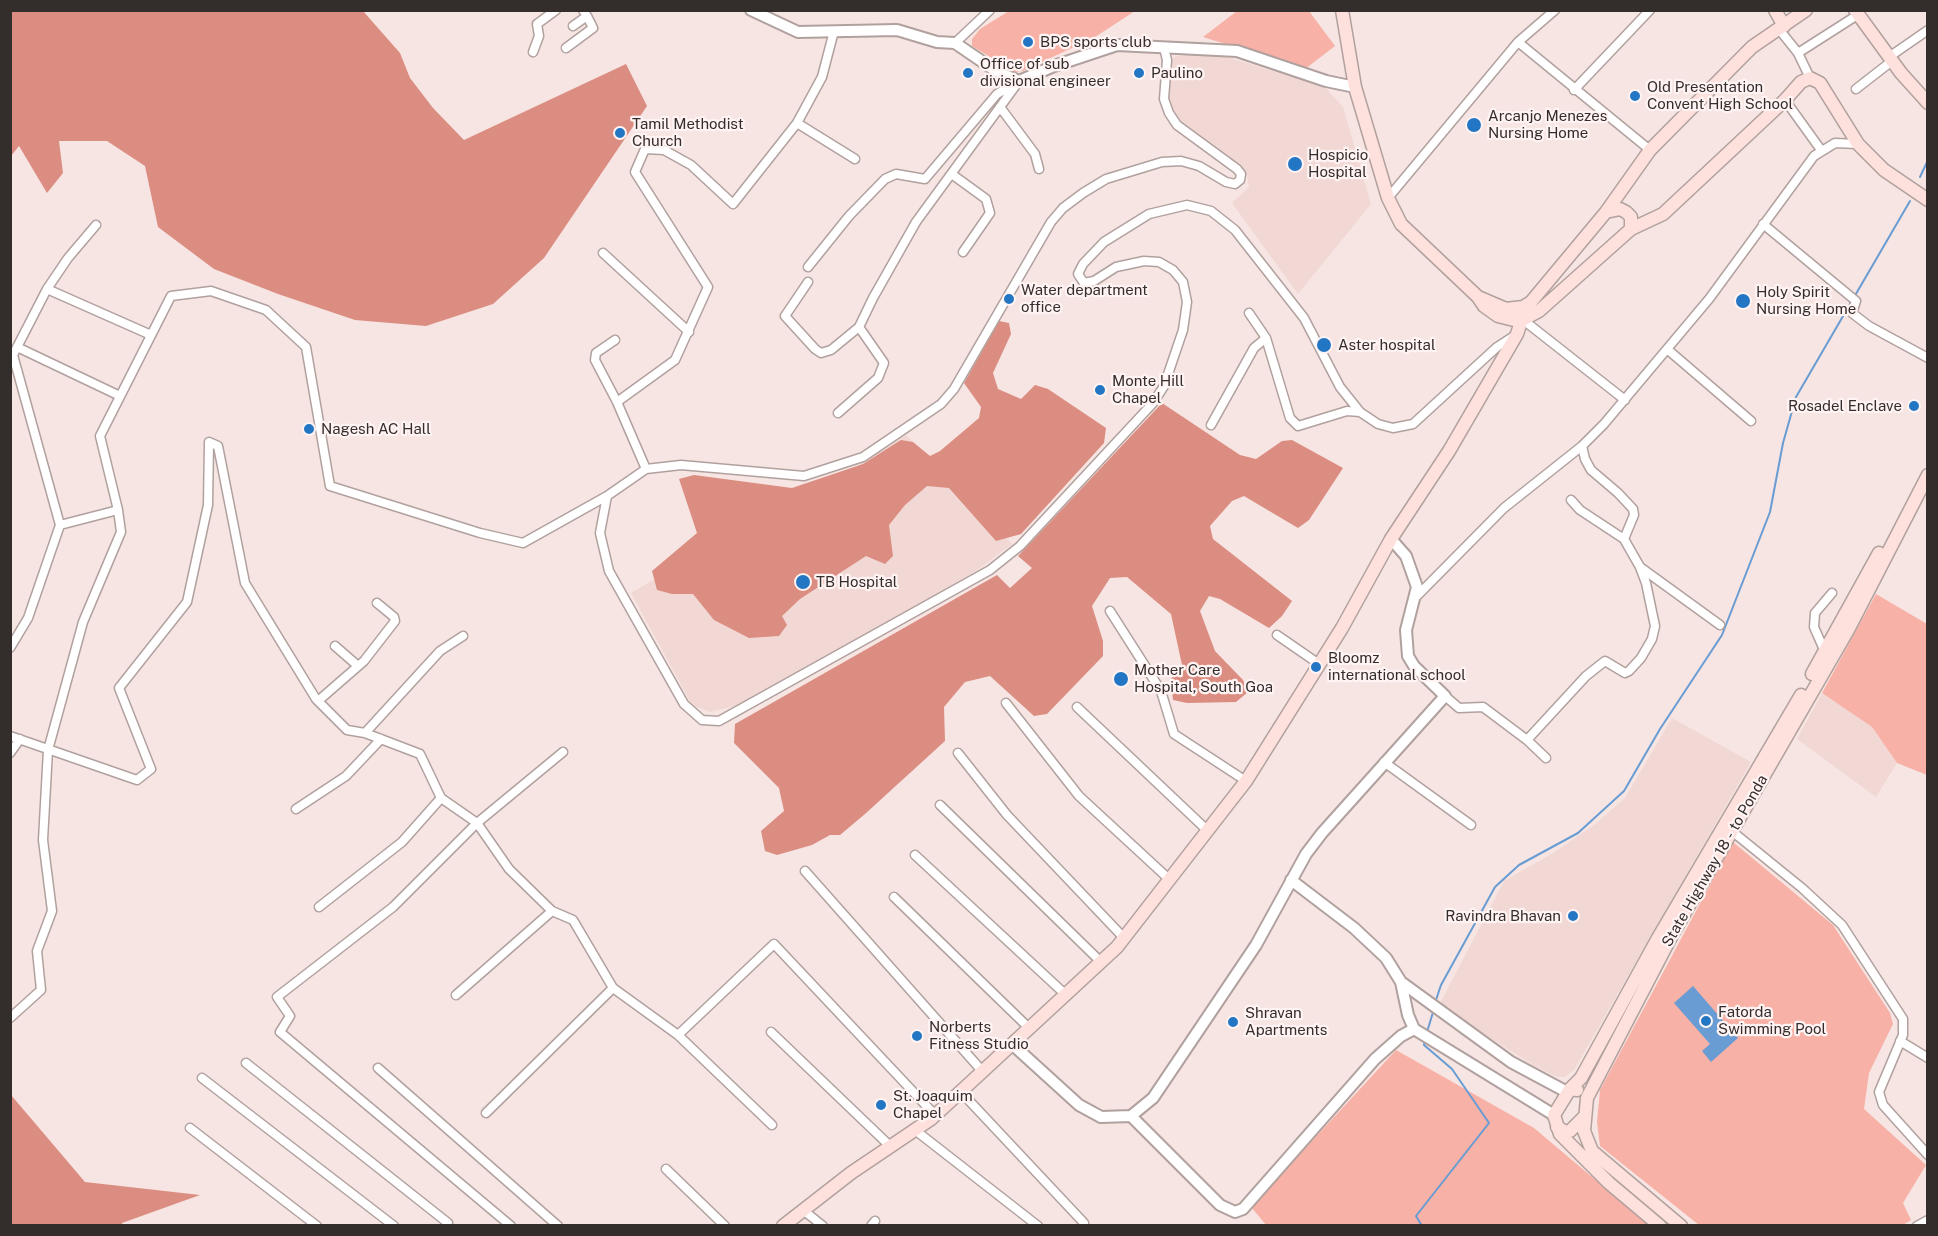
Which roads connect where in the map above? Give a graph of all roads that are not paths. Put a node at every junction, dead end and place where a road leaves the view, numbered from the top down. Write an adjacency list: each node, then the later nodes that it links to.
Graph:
1 (556, 10): 19 (street)
2 (751, 10): 14 (street)
3 (990, 10): 16 (street)
4 (1342, 10): 24 (main road)
5 (1650, 10): 26 (street)
6 (1775, 10): 12 (main road)
7 (1806, 10): 12 (main road)
8 (1554, 11): 15 (street)
9 (1857, 12): 20 (street); 21 (main road)
10 (585, 13): 11 (street); 17 (street)
11 (573, 26)
12 (1783, 29): 20 (street); 32 (main road)
13 (1928, 30): 21 (street)
14 (834, 31): 16 (street); 30 (street)
15 (1518, 42): 26 (street); 37 (street)
16 (955, 43): 23 (street)
17 (566, 48)
18 (1164, 48): 23 (street); 24 (street); 69 (street)
19 (533, 52)
20 (1798, 53): 22 (street)
21 (1891, 59): 25 (street); 28 (main road)
22 (1810, 78): 27 (main road); 31 (main road)
23 (1019, 81): 29 (street); 45 (street)
24 (1355, 87): 37 (main road)
25 (1856, 89)
26 (1574, 90): 32 (street)
27 (1785, 100): 33 (street); 42 (main road)
28 (1928, 103)
29 (1000, 107): 35 (street); 36 (street)
30 (797, 123): 34 (street); 52 (street)
31 (1858, 144): 33 (street); 38 (main road)
32 (1650, 150): 39 (main road)
33 (1821, 150): 40 (street)
34 (855, 159)
35 (1039, 169)
36 (953, 175): 43 (street); 51 (street)
37 (1388, 198): 48 (main road)
38 (1928, 200)
39 (1606, 212): 42 (main road); 48 (main road)
40 (1763, 224): 58 (street); 59 (street)
41 (96, 225): 47 (street)
42 (1631, 229): 50 (main road)
43 (963, 252)
44 (603, 253): 52 (street)
45 (808, 267)
46 (808, 282): 51 (street)
47 (47, 289): 54 (street); 57 (street)
48 (1478, 297): 50 (main road)
49 (1249, 313): 55 (street)
50 (1522, 319): 53 (main road); 61 (street)
51 (859, 327): 64 (street)
52 (689, 332): 62 (street)
53 (1516, 334): 63 (street); 75 (main road)
54 (151, 335): 60 (street); 71 (street)
55 (1266, 338): 63 (street); 66 (street)
56 (615, 340): 62 (street)
57 (17, 347): 60 (street); 74 (street)
58 (1667, 348): 61 (street); 65 (street)
59 (1928, 358)
60 (120, 396): 73 (street)
61 (1625, 400): 67 (street)
62 (617, 402): 69 (street)
63 (1360, 412): 71 (street)
64 (838, 413)
65 (1751, 421)
66 (1211, 425)
67 (1582, 446): 76 (street); 79 (street)
68 (1928, 462): 87 (main road, State Highway 18 - to Ponda)
69 (646, 469): 71 (street)
70 (1928, 475): 111 (main road, State Highway 18 - to Ponda)
71 (607, 496)
72 (1571, 500): 76 (street)
73 (118, 510): 74 (street); 99 (street)
74 (60, 525): 86 (street)
75 (1391, 538): 79 (street); 88 (main road)
76 (1624, 539): 77 (street)
77 (1640, 567): 82 (street); 98 (street)
78 (1832, 593): 87 (street)
79 (1416, 597): 90 (street)
80 (377, 603): 89 (street)
81 (1110, 611): 105 (street)
82 (1720, 625)
83 (1277, 635): 88 (street)
84 (463, 636): 94 (street)
85 (335, 646): 89 (street)
86 (10, 648)
87 (1825, 652): 111 (main road, State Highway 18 - to Ponda)
88 (1319, 664): 105 (main road)
89 (358, 666): 91 (street)
90 (1445, 696): 98 (street); 104 (street)
91 (318, 701): 94 (street); 99 (street)
92 (1006, 703): 115 (street)
93 (1077, 707): 112 (street)
94 (365, 733): 97 (street)
95 (10, 736): 96 (street)
96 (20, 739): 99 (street); 100 (street)
97 (381, 739): 106 (street); 108 (street)
98 (1527, 741): 103 (street)
99 (48, 750): 126 (street)
100 (10, 753)
101 (563, 753): 109 (street)
102 (958, 753): 120 (street)
103 (1546, 758)
104 (1384, 762): 110 (street); 116 (street)
105 (1246, 781): 112 (main road)
106 (441, 798): 109 (street); 118 (street)
107 (940, 805): 121 (street)
108 (296, 809)
109 (477, 823): 119 (street); 158 (street)
110 (1471, 825)
111 (1728, 828): 131 (street); 138 (main road, State Highway 18 - to Ponda); 140 (main road, State Highway 18 - to Ponda)
112 (1208, 831): 115 (main road)
113 (915, 855): 125 (street)
114 (805, 871): 136 (street)
115 (1170, 880): 120 (main road)
116 (1291, 880): 122 (street); 143 (street)
117 (894, 897): 127 (street)
118 (319, 907)
119 (552, 911): 123 (street); 124 (street)
120 (1124, 938): 121 (main road)
121 (1101, 962): 125 (main road)
122 (1401, 982): 128 (street); 138 (street)
123 (613, 988): 130 (street); 141 (street)
124 (456, 995)
125 (1066, 995): 127 (main road)
126 (10, 1018)
127 (1030, 1029): 132 (main road)
128 (1418, 1031): 143 (street); 145 (street)
129 (771, 1032): 149 (street)
130 (678, 1035): 142 (street); 146 (street)
131 (1900, 1041): 133 (street); 150 (street)
132 (1013, 1045): 136 (main road); 143 (street)
133 (1928, 1058)
134 (246, 1063): 157 (street)
135 (378, 1068): 159 (street)
136 (983, 1072): 139 (main road)
137 (202, 1078): 156 (street)
138 (1568, 1090): 140 (main road); 145 (main road, State Highway 18 - to Ponda)
139 (961, 1092): 142 (main road); 154 (street)
140 (1587, 1098): 144 (main road, State Highway 18 - to Ponda)
141 (486, 1113)
142 (935, 1115): 148 (main road)
143 (1131, 1116)
144 (1585, 1116): 145 (main road); 165 (main road, State Highway 18 - to Ponda)
145 (1555, 1121): 164 (main road)
146 (772, 1125)
147 (190, 1128): 155 (street)
148 (915, 1130): 149 (main road); 163 (street)
149 (891, 1146): 152 (main road)
150 (1928, 1155)
151 (666, 1169): 160 (street)
152 (804, 1210): 161 (main road); 162 (street)
153 (1928, 1220): 166 (street)
154 (1084, 1223)
155 (317, 1226)
156 (393, 1226)
157 (447, 1226)
158 (511, 1226)
159 (558, 1226)
160 (725, 1226)
161 (783, 1226)
162 (823, 1226)
163 (1038, 1226)
164 (1660, 1226)
165 (1681, 1226)
166 (1917, 1226)

